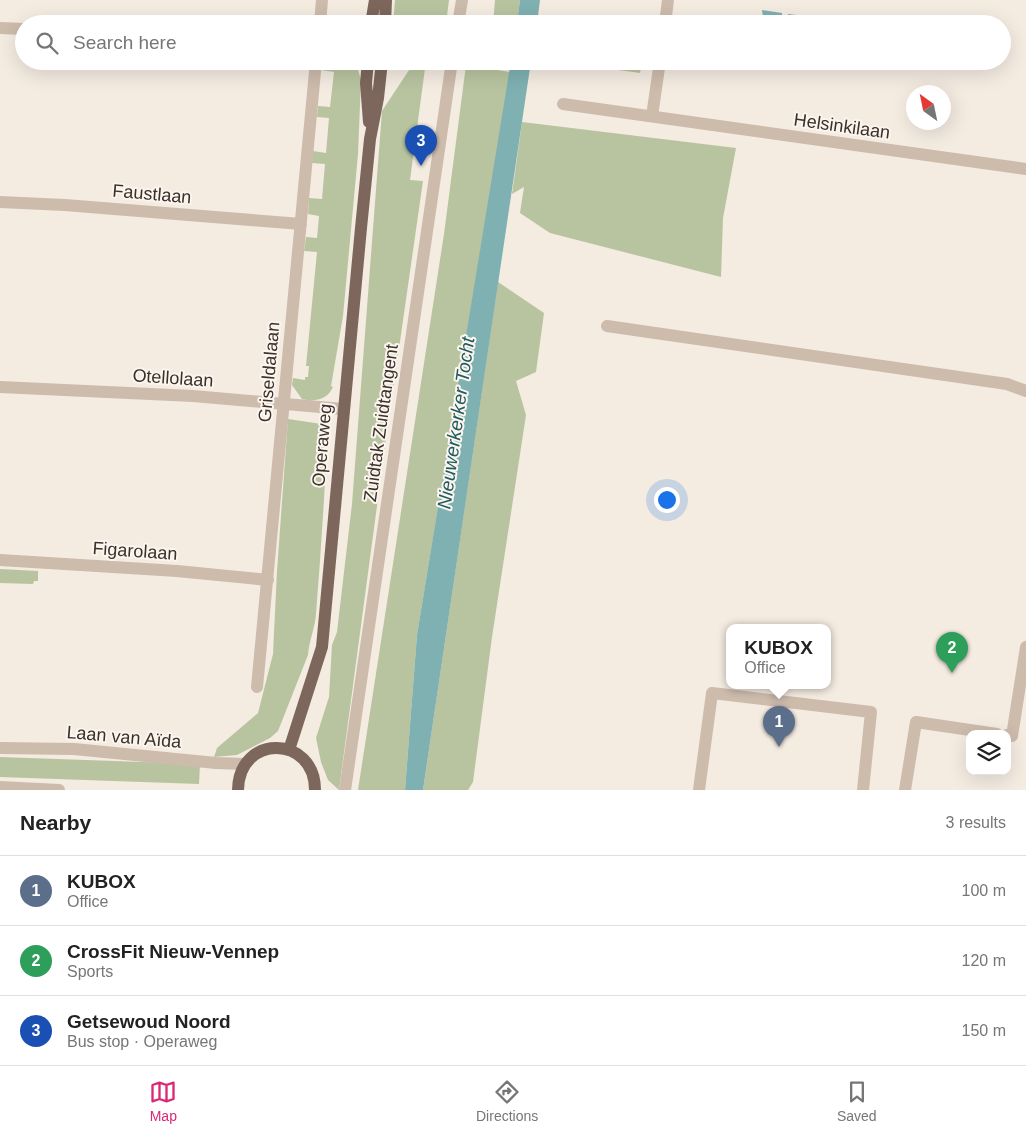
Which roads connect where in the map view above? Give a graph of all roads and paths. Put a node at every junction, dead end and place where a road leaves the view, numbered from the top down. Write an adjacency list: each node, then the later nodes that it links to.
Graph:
1 (322, 0): 6 (street)
2 (375, 0): 7 (main road)
3 (386, 0): 8 (main road)
4 (462, 0): 9 (street)
5 (668, 0): 10 (street)
6 (321, 15)
7 (372, 15)
8 (385, 15)
9 (460, 15)
10 (666, 15)
11 (0, 28): 12 (street)
12 (15, 29)
13 (315, 70): 23 (street, Griseldalaan)
14 (367, 70): 20 (main road, Operaweg)
15 (381, 70): 20 (main road, Operaweg)
16 (451, 70): 42 (street, Zuidtak Zuidtangent)
17 (659, 70): 19 (street)
18 (563, 104): 19 (street, Helsinkilaan)
19 (652, 116): 21 (street, Helsinkilaan)
20 (370, 139): 28 (main road, Operaweg)
21 (1026, 169)
22 (0, 202): 23 (street, Faustlaan)
23 (301, 224): 27 (street, Griseldalaan)
24 (607, 326): 26 (street)
25 (0, 387): 27 (street, Otellolaan)
26 (1026, 391)
27 (284, 404): 28 (street, Otellolaan); 30 (street, Griseldalaan)
28 (343, 409): 36 (main road, Operaweg)
29 (0, 560): 30 (street, Figarolaan)
30 (268, 580): 32 (street, Griseldalaan)
31 (1026, 650): 34 (street)
32 (257, 687)
33 (970, 730): 45 (street)
34 (1011, 736)
35 (0, 748): 37 (street, Laan van Aïda)
36 (290, 750): 37 (main road); 41 (main road)
37 (245, 764): 40 (main road)
38 (0, 787): 39 (street)
39 (59, 790)
40 (238, 790)
41 (316, 790)
42 (345, 790)
43 (699, 790): 44 (street)
44 (864, 790)
45 (905, 790)

